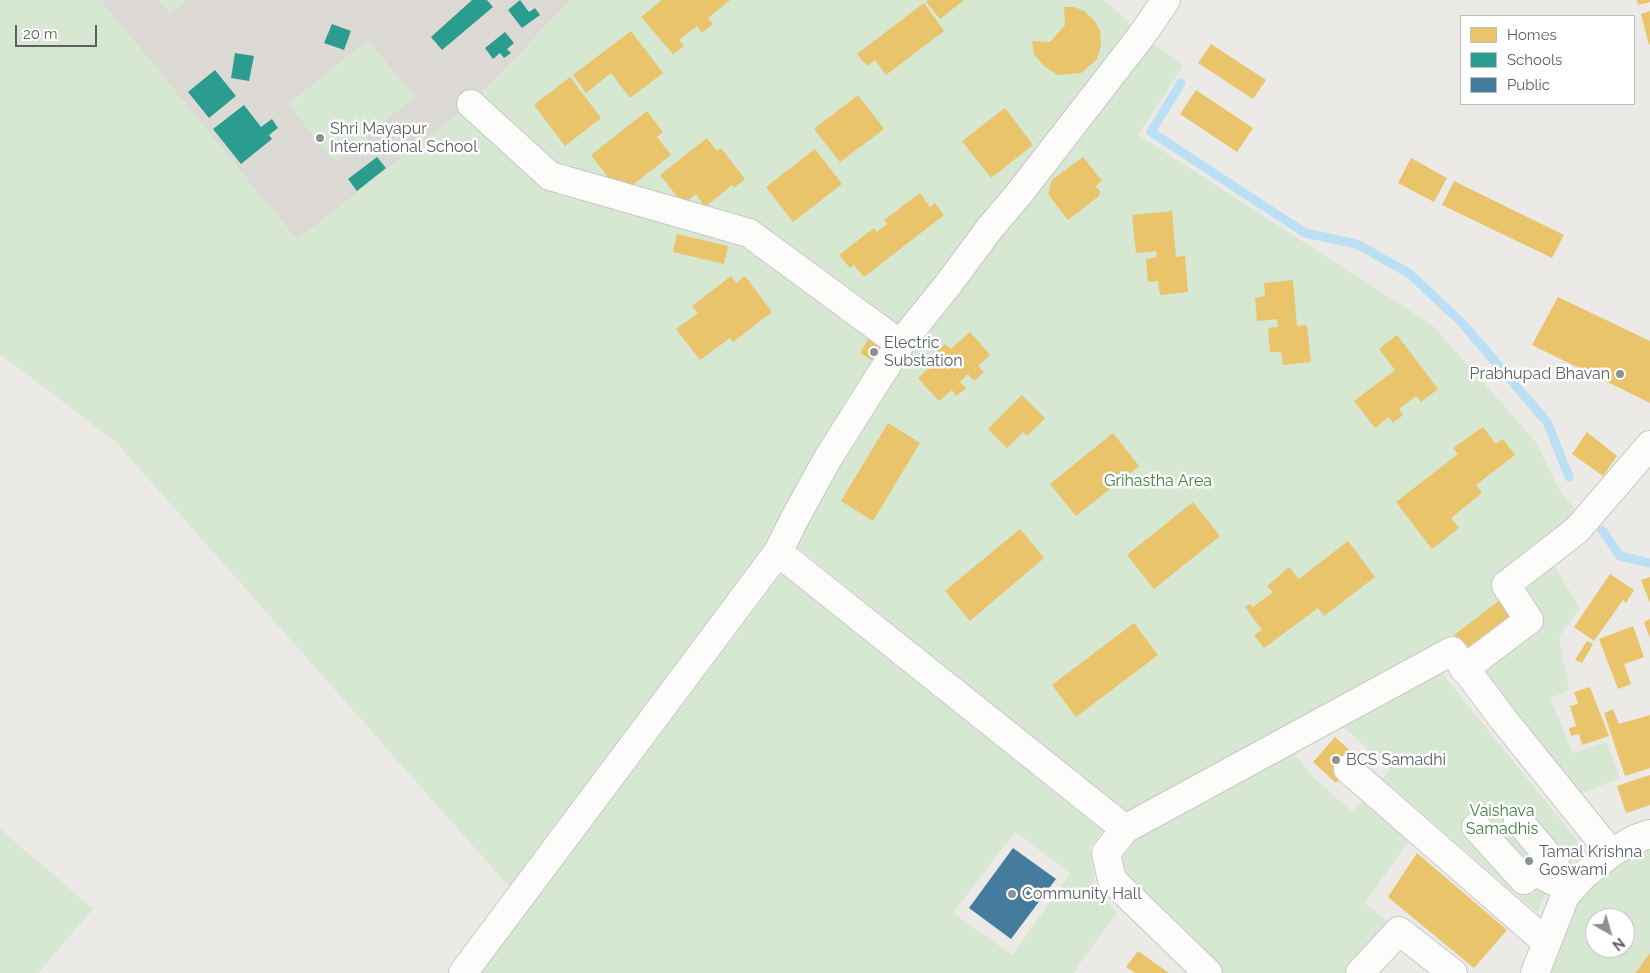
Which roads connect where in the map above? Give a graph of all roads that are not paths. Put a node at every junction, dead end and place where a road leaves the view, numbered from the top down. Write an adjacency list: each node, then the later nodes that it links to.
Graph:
1 (1166, 0): 3 (street)
2 (471, 104): 3 (street)
3 (900, 344): 5 (street)
4 (1650, 445): 6 (street)
5 (778, 552): 10 (street); 14 (street)
6 (1464, 669): 10 (street); 12 (street)
7 (1348, 769): 13 (street)
8 (1518, 820): 9 (street)
9 (1476, 828)
10 (1125, 829): 15 (street)
11 (1650, 834): 12 (street)
12 (1611, 853): 13 (street)
13 (1546, 942): 18 (street)
14 (463, 973)
15 (1208, 973)
16 (1360, 973): 17 (street)
17 (1452, 973)
18 (1535, 973)

